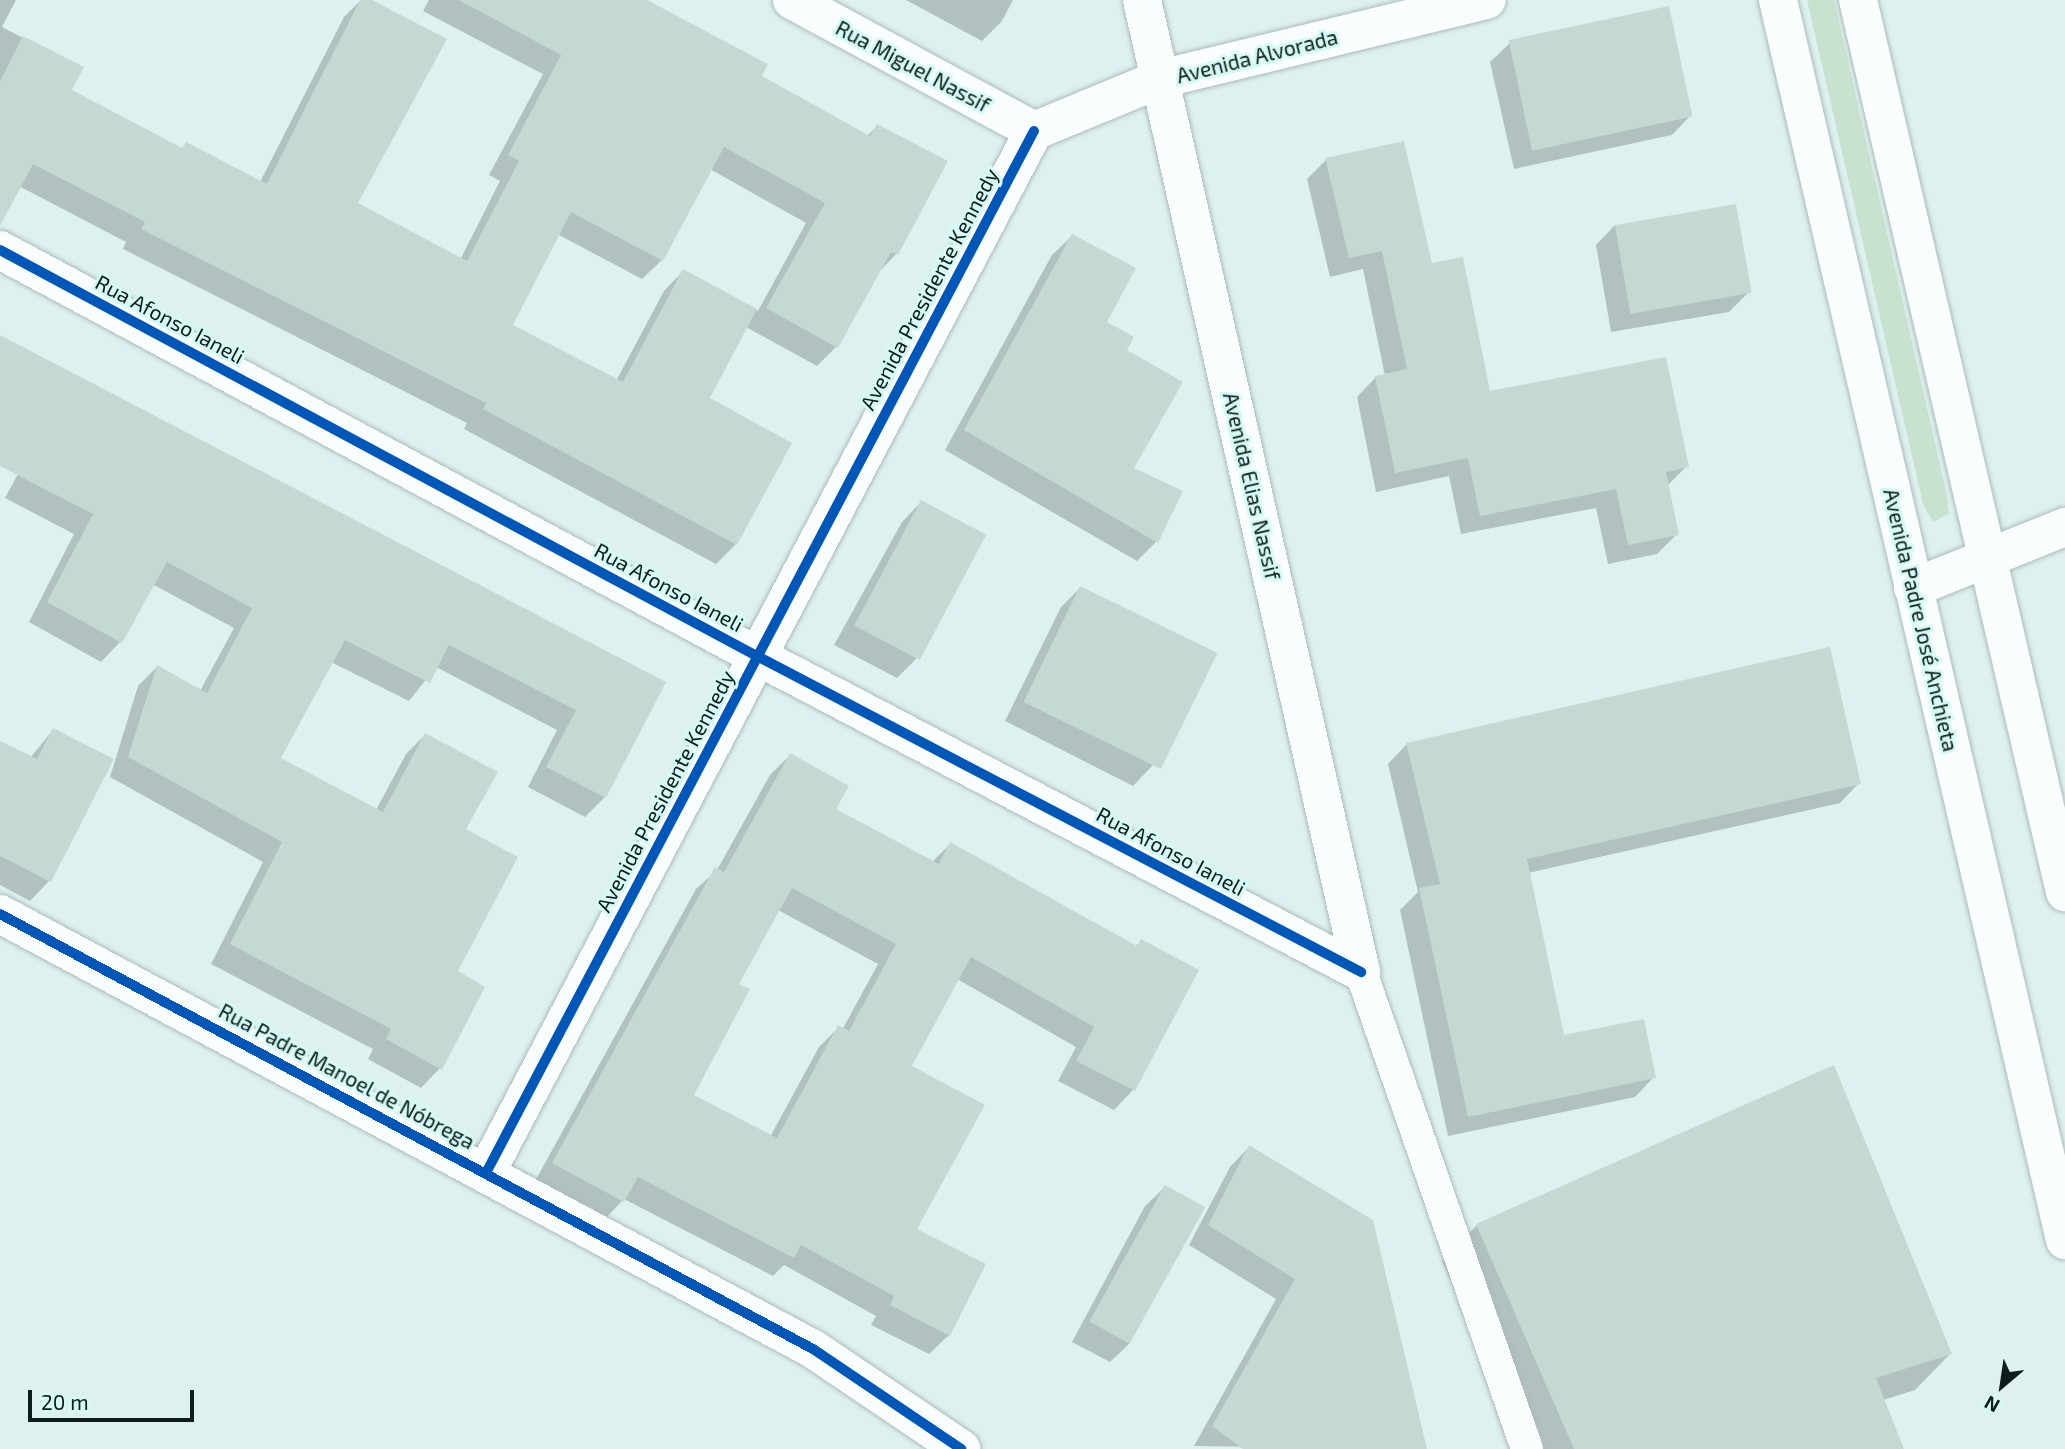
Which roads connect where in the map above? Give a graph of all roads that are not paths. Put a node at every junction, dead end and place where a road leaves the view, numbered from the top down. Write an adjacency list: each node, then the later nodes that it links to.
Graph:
1 (792, 0): 7 (street, Rua Miguel Nassif)
2 (1142, 0): 6 (street, Avenida Elias Nassif)
3 (1487, 0): 6 (street, Avenida Alvorada)
4 (1778, 0): 11 (street, Avenida Padre José Anchieta)
5 (1858, 0): 10 (street)
6 (1160, 79): 7 (street, Avenida Alvorada); 15 (street, Avenida Elias Nassif)
7 (1034, 131): 12 (street, Avenida Presidente Kennedy)
8 (0, 250): 12 (street, Rua Afonso Ianeli)
9 (2065, 527): 10 (street)
10 (1988, 559): 11 (street); 13 (street)
11 (1913, 588): 17 (street, Avenida Padre José Anchieta)
12 (757, 656): 15 (street, Rua Afonso Ianeli); 16 (street, Avenida Presidente Kennedy)
13 (2065, 892)
14 (0, 914): 16 (street, Rua Padre Manoel de Nóbrega)
15 (1361, 972): 19 (lane)
16 (487, 1171): 18 (street, Rua Padre Manoel de Nóbrega)
17 (2065, 1240)
18 (961, 1449)
19 (1527, 1449)

